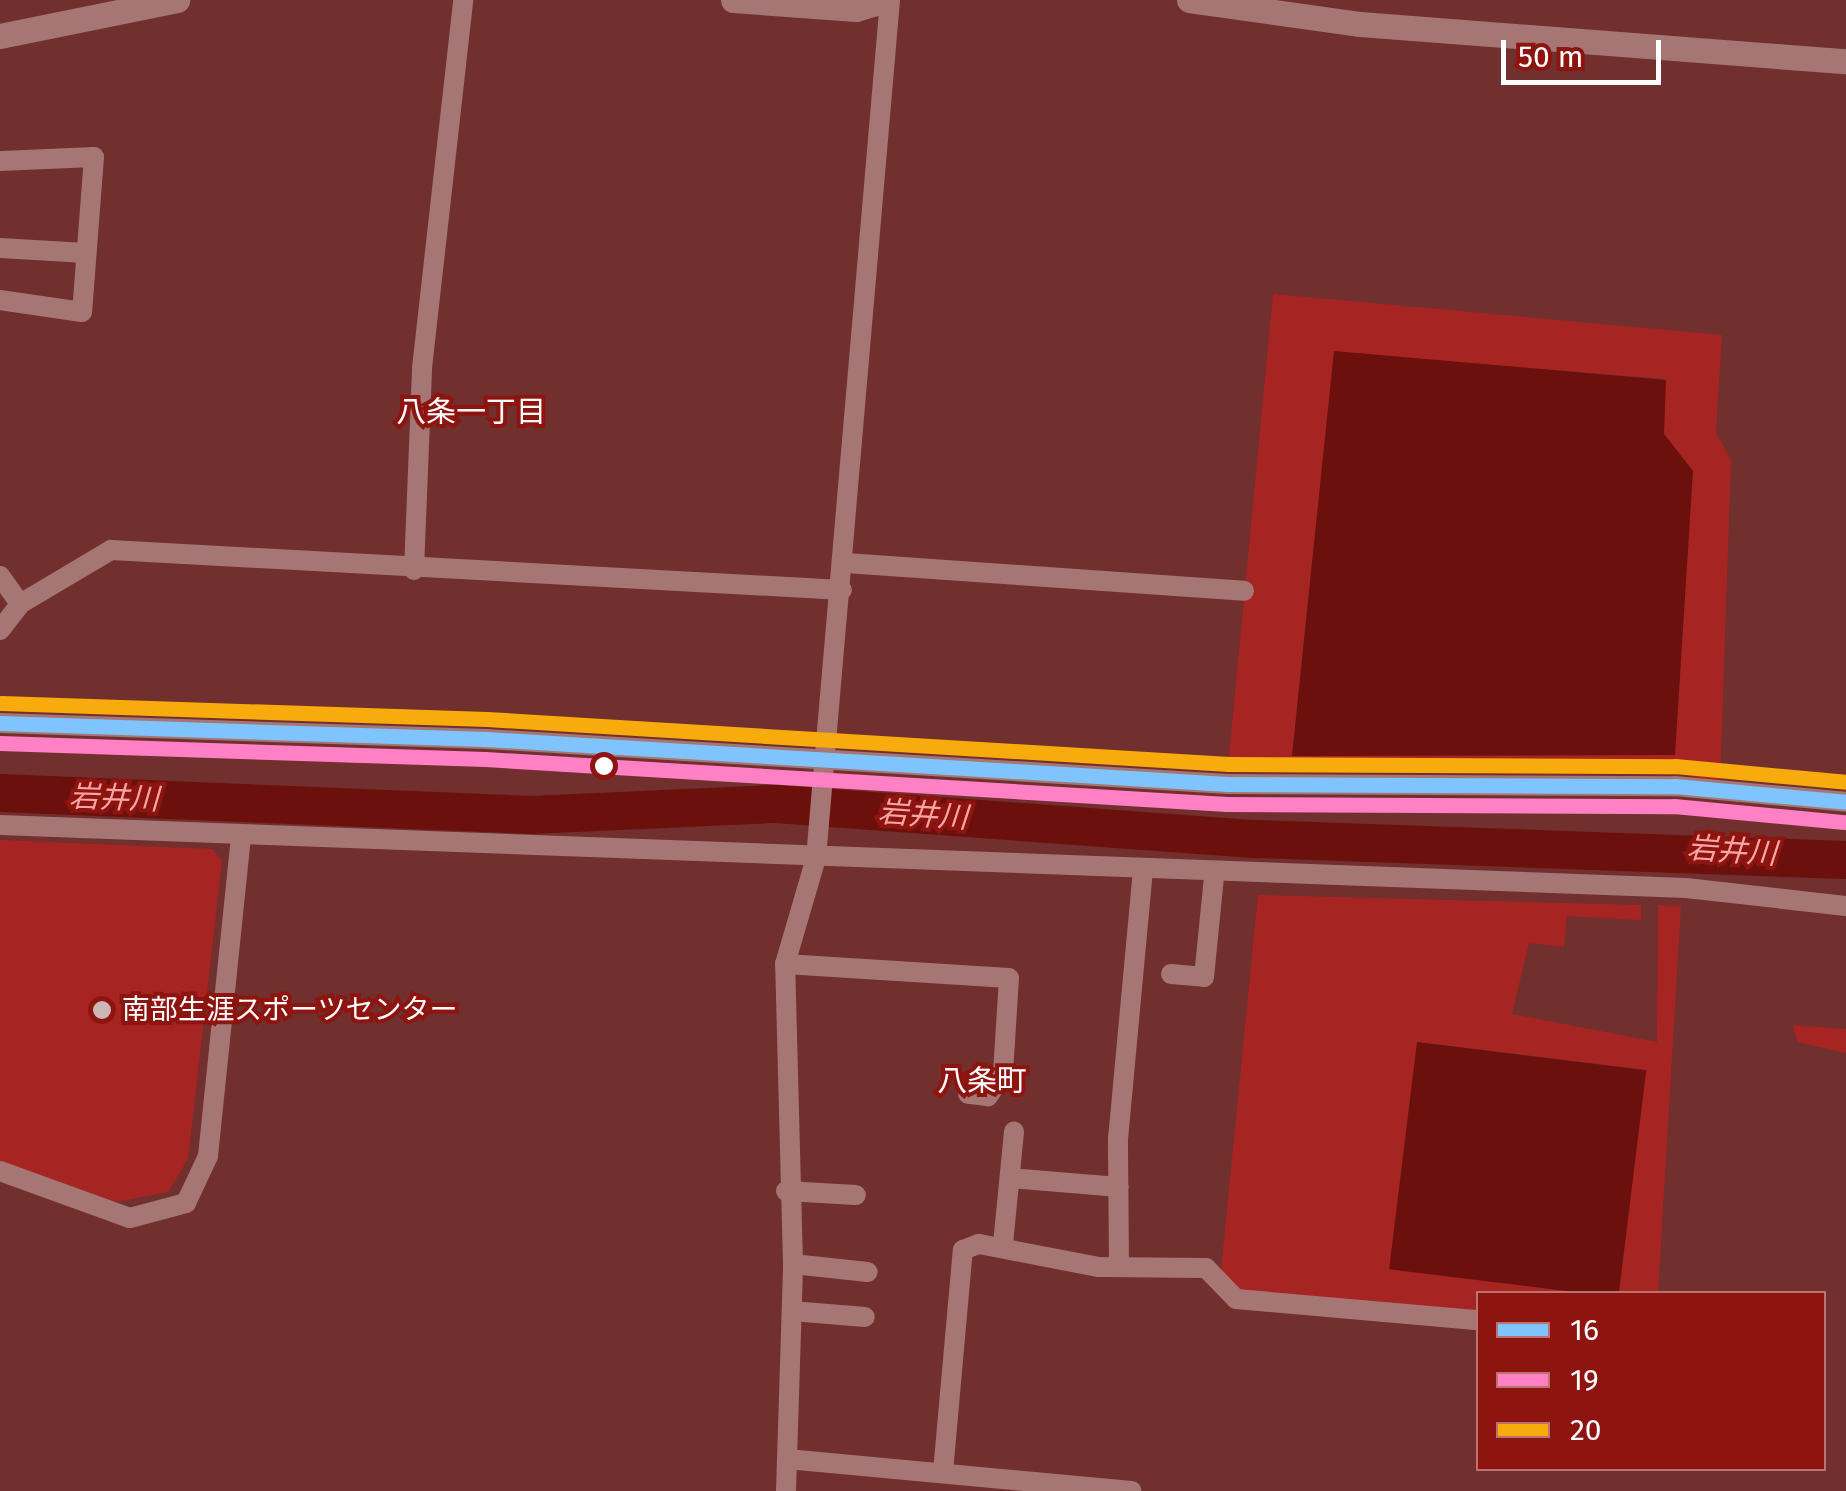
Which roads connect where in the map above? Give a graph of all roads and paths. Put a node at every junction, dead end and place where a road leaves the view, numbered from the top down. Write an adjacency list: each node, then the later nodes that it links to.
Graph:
1 (177, 0): 6 (street)
2 (464, 0): 13 (street)
3 (734, 0): 4 (street)
4 (888, 0): 12 (street)
5 (1188, 0): 7 (street)
6 (0, 36)
7 (1846, 60)
8 (0, 161): 10 (street)
9 (0, 248): 10 (street)
10 (86, 252): 11 (street)
11 (0, 300)
12 (846, 563): 15 (street); 16 (street)
13 (414, 570): 15 (street); 17 (street)
14 (0, 576): 17 (street)
15 (842, 590): 20 (street)
16 (1244, 592)
17 (20, 604): 18 (street)
18 (0, 630)
19 (0, 722): 20 (street)
20 (824, 768): 21 (street); 24 (street)
21 (1846, 802)
22 (0, 825): 23 (street)
23 (241, 837): 24 (street); 32 (street)
24 (816, 852): 25 (street); 28 (street)
25 (1143, 872): 26 (street); 34 (street)
26 (1214, 876): 27 (street); 29 (street)
27 (1846, 906)
28 (785, 964): 30 (street); 35 (street)
29 (1171, 974)
30 (968, 1094)
31 (1014, 1132): 33 (street)
32 (0, 1171)
33 (1010, 1178): 34 (street); 37 (street)
34 (1119, 1187): 38 (street)
35 (786, 1191): 36 (street); 39 (street)
36 (856, 1196)
37 (1003, 1244): 38 (street); 45 (street)
38 (1119, 1262): 43 (street)
39 (794, 1264): 40 (street); 41 (street)
40 (868, 1272)
41 (792, 1311): 42 (street); 44 (street)
42 (865, 1317)
43 (1476, 1320)
44 (787, 1459): 45 (street); 46 (street)
45 (942, 1472): 47 (street)
46 (786, 1491)
47 (1132, 1491)

